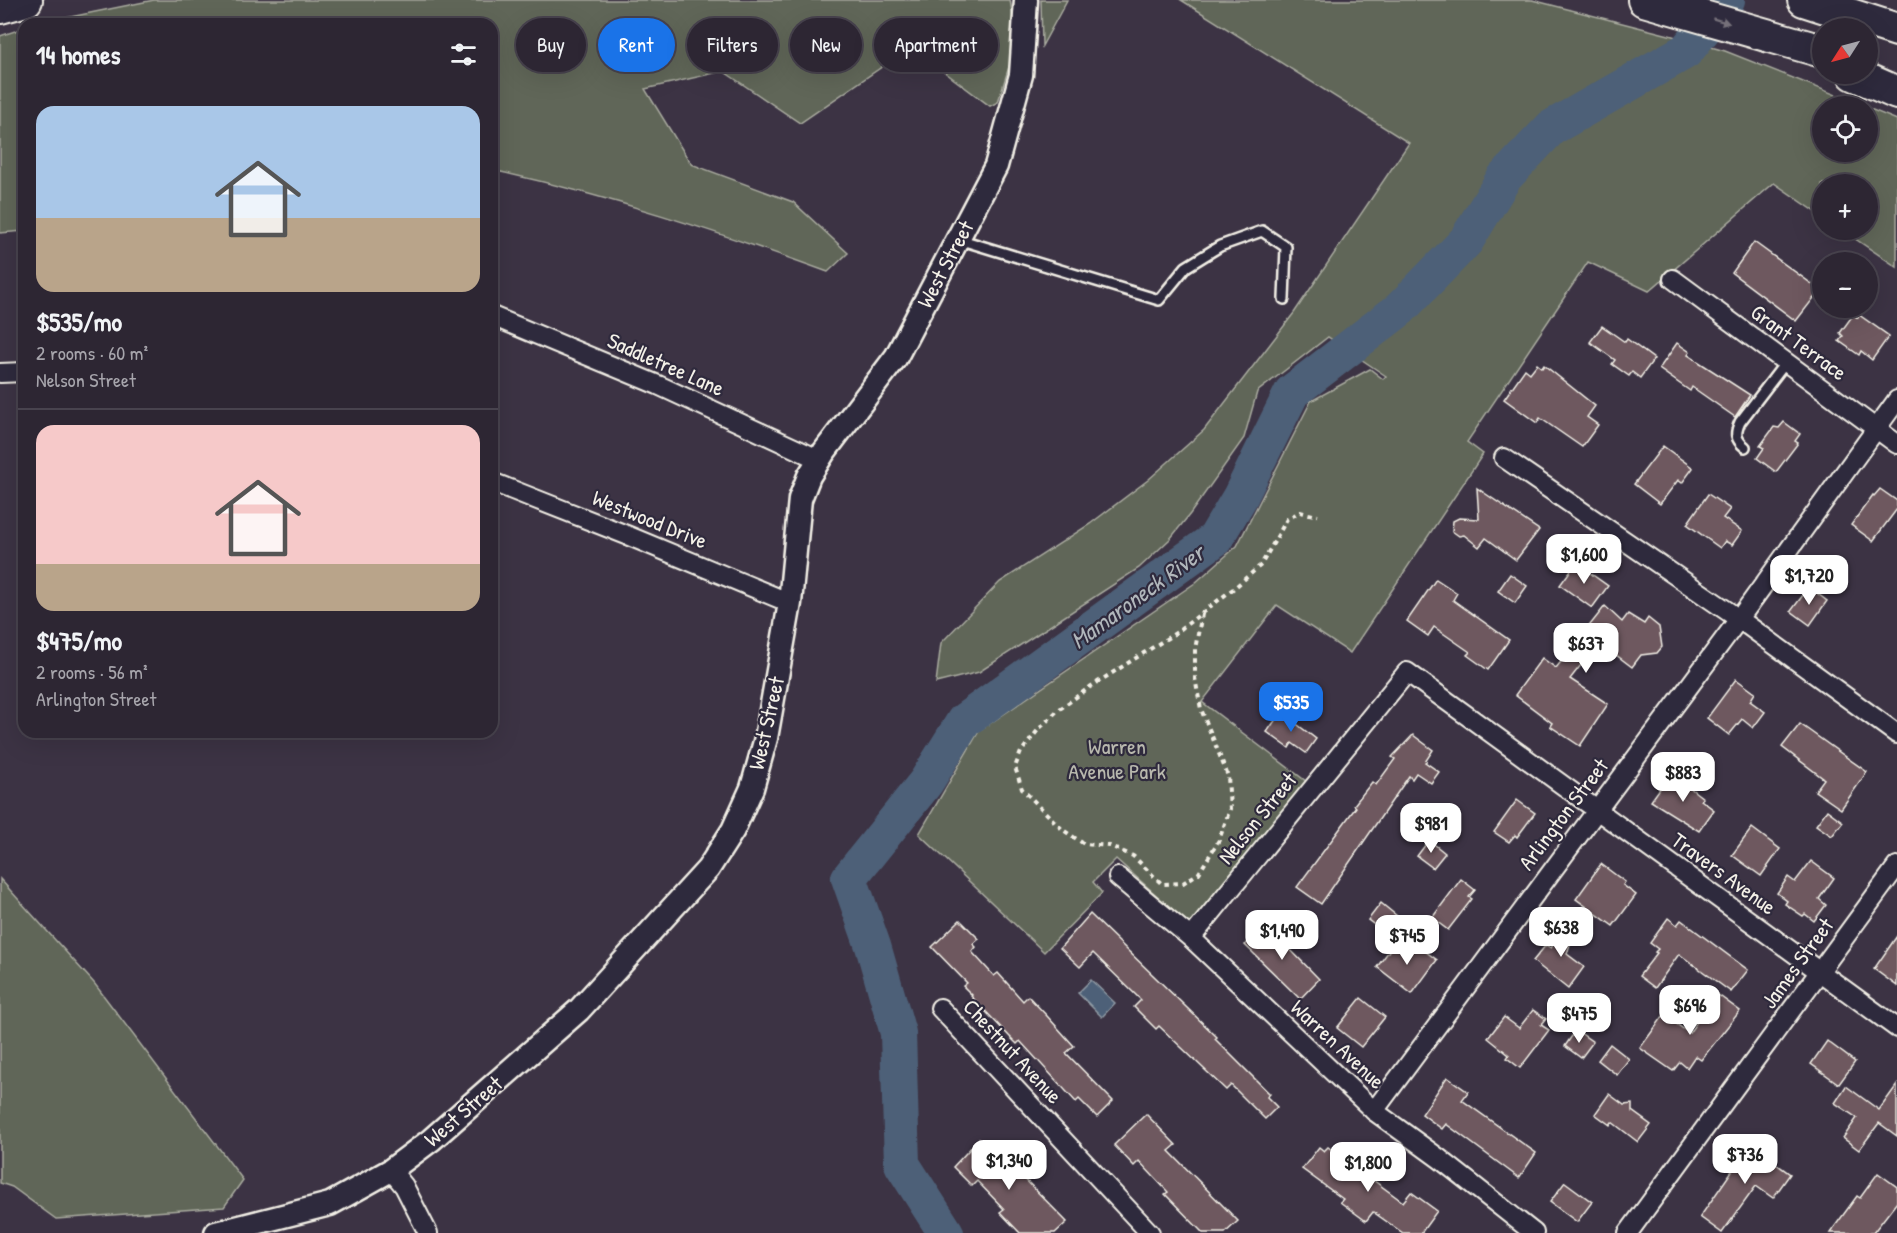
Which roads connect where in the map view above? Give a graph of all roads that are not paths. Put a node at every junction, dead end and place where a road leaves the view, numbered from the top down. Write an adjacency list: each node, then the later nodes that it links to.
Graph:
1 (26, 0): 5 (highway)
2 (1026, 0): 14 (street, West Street)
3 (1644, 0): 7 (highway, one-way to 7)
4 (1807, 1): 6 (highway)
5 (0, 7)
6 (1897, 30)
7 (1779, 38): 8 (highway); 9 (highway)
8 (1812, 48)
9 (1812, 53)
10 (1878, 69): 11 (highway)
11 (1897, 76)
12 (1877, 84): 13 (highway)
13 (1897, 93)
14 (958, 238): 16 (lane); 26 (street, West Street)
15 (1674, 279): 18 (street, Grant Terrace)
16 (1284, 299)
17 (498, 318): 26 (street, Saddletree Lane)
18 (1786, 362): 22 (street, Grant Terrace); 24 (lane)
19 (18, 372): 20 (street)
20 (0, 373)
21 (1897, 400): 22 (street, Arlington Street)
22 (1876, 428): 23 (street, Grant Terrace); 29 (street, Arlington Street)
23 (1897, 444)
24 (1745, 447)
25 (1504, 458): 29 (street)
26 (820, 460): 28 (street, West Street)
27 (498, 484): 28 (street, Westwood Drive)
28 (790, 603): 40 (street, West Street)
29 (1739, 619): 31 (street); 32 (street, Arlington Street)
30 (1407, 672): 32 (street, Travers Avenue); 35 (street, Nelson Street)
31 (1897, 734)
32 (1596, 810): 36 (street, Travers Avenue); 39 (street, Arlington Street)
33 (1897, 866): 36 (street, James Street)
34 (1118, 878): 35 (street, Warren Avenue)
35 (1191, 938): 39 (street, Warren Avenue)
36 (1820, 972): 38 (street, Travers Avenue); 45 (street, James Street)
37 (940, 1008): 43 (street, Chestnut Avenue)
38 (1897, 1028)
39 (1374, 1111): 44 (street, Warren Avenue)
40 (391, 1170): 41 (street, West Street); 42 (street)
41 (216, 1233)
42 (428, 1233)
43 (1149, 1233)
44 (1534, 1233)
45 (1628, 1233)

